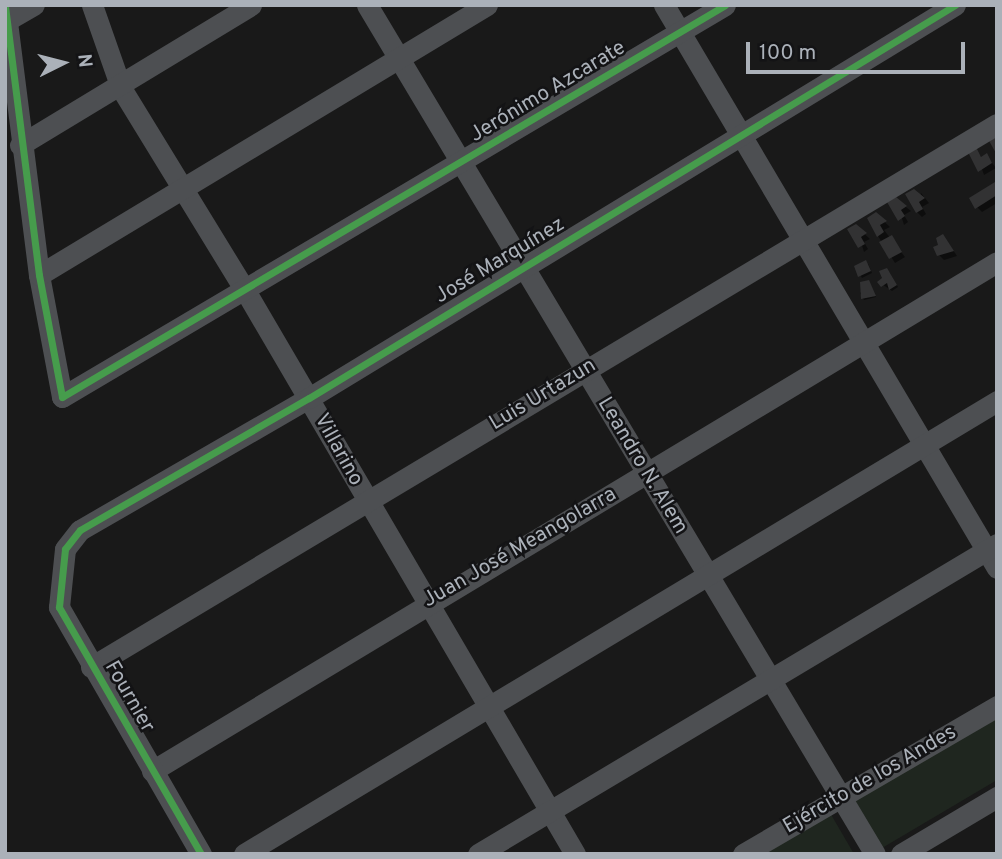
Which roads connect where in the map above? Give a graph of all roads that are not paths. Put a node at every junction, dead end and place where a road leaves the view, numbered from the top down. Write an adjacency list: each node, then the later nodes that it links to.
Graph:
1 (34, 5): 9 (street)
2 (92, 5): 12 (street, Villarino)
3 (251, 5): 12 (street)
4 (367, 5): 11 (street, Leandro N. Alem)
5 (487, 5): 11 (street)
6 (664, 5): 10 (street)
7 (725, 5): 10 (street, Jerónimo Azcarate)
8 (955, 5): 14 (street, José Marquínez)
9 (6, 13): 15 (street)
10 (681, 32): 14 (street); 16 (street, Jerónimo Azcarate)
11 (400, 58): 16 (street, Leandro N. Alem); 17 (street)
12 (121, 88): 15 (street); 17 (street, Villarino)
13 (997, 124): 18 (street, Luis Urtazun)
14 (741, 135): 18 (street); 20 (street, José Marquínez)
15 (20, 145): 21 (street)
16 (461, 164): 20 (street, Leandro N. Alem); 22 (street, Jerónimo Azcarate)
17 (184, 189): 21 (street); 22 (street, Villarino)
18 (803, 240): 23 (street); 24 (street, Luis Urtazun)
19 (997, 262): 23 (street, Juan José Meangolarra)
20 (524, 267): 24 (street, Leandro N. Alem); 25 (street, José Marquínez)
21 (39, 275): 22 (street, Jerónimo Azcarate)
22 (246, 292): 25 (street, Villarino)
23 (864, 343): 27 (street); 28 (street, Juan José Meangolarra)
24 (585, 370): 28 (street, Leandro N. Alem); 29 (street, Luis Urtazun)
25 (309, 398): 29 (street, Villarino); 30 (street, José Marquínez)
26 (997, 401): 27 (street)
27 (924, 445): 31 (street); 32 (street)
28 (647, 474): 32 (street, Leandro N. Alem); 33 (street, Juan José Meangolarra)
29 (366, 501): 33 (street, Villarino); 34 (street, Luis Urtazun)
30 (65, 548): 34 (street, Fournier)
31 (993, 554): 35 (street)
32 (707, 573): 35 (street, Leandro N. Alem); 36 (street)
33 (427, 603): 36 (street, Villarino); 38 (street, Juan José Meangolarra)
34 (91, 667): 38 (street, Fournier)
35 (771, 679): 39 (street, Leandro N. Alem); 41 (street)
36 (488, 703): 41 (street, Villarino); 43 (street)
37 (997, 706): 39 (street, Ejército de los Andes)
38 (152, 771): 42 (street, Fournier)
39 (841, 797): 46 (street, Ejército de los Andes); 47 (street, Leandro N. Alem)
40 (997, 797): 48 (street)
41 (550, 810): 44 (street); 45 (street, Villarino)
42 (201, 854)
43 (244, 854)
44 (478, 854)
45 (575, 854)
46 (743, 854)
47 (875, 854)
48 (901, 854)

